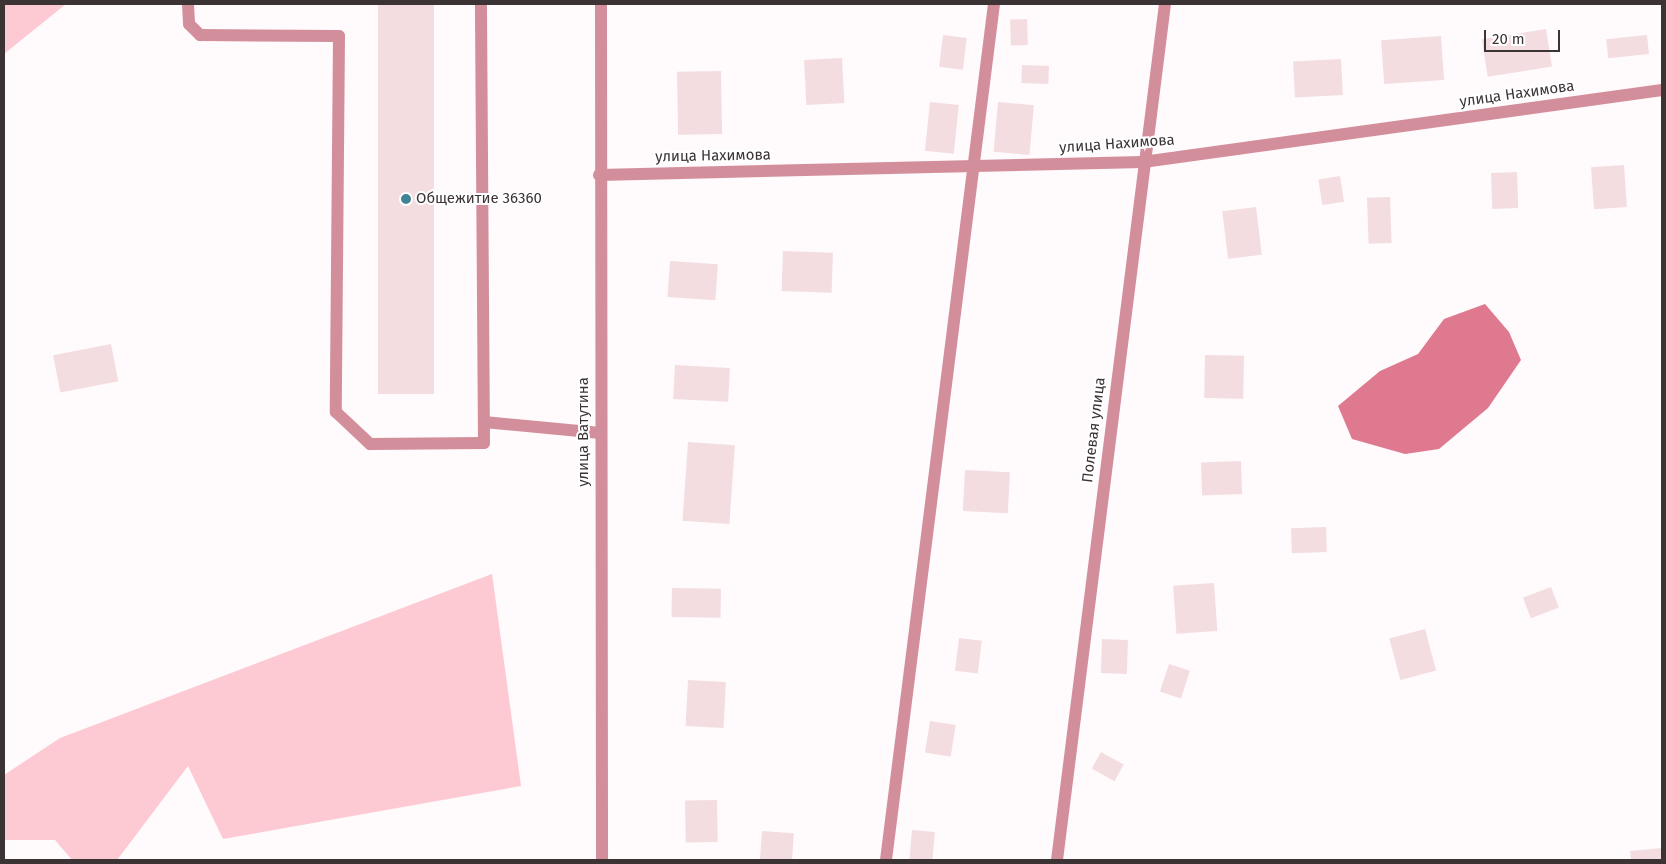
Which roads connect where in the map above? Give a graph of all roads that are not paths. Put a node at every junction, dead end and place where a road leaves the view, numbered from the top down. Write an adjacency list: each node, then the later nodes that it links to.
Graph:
1 (188, 4): 10 (street)
2 (481, 4): 10 (street)
3 (601, 4): 9 (street, улица Ватутина)
4 (994, 4): 8 (street)
5 (1165, 4): 7 (street, Полевая улица)
6 (1662, 90): 7 (street, улица Нахимова)
7 (1143, 162): 8 (street, улица Нахимова); 14 (street, Полевая улица)
8 (972, 167): 9 (street, улица Нахимова); 13 (street)
9 (599, 174): 11 (street, улица Ватутина)
10 (484, 422): 11 (street)
11 (600, 433): 12 (street, улица Ватутина)
12 (602, 860)
13 (886, 860)
14 (1057, 860)

